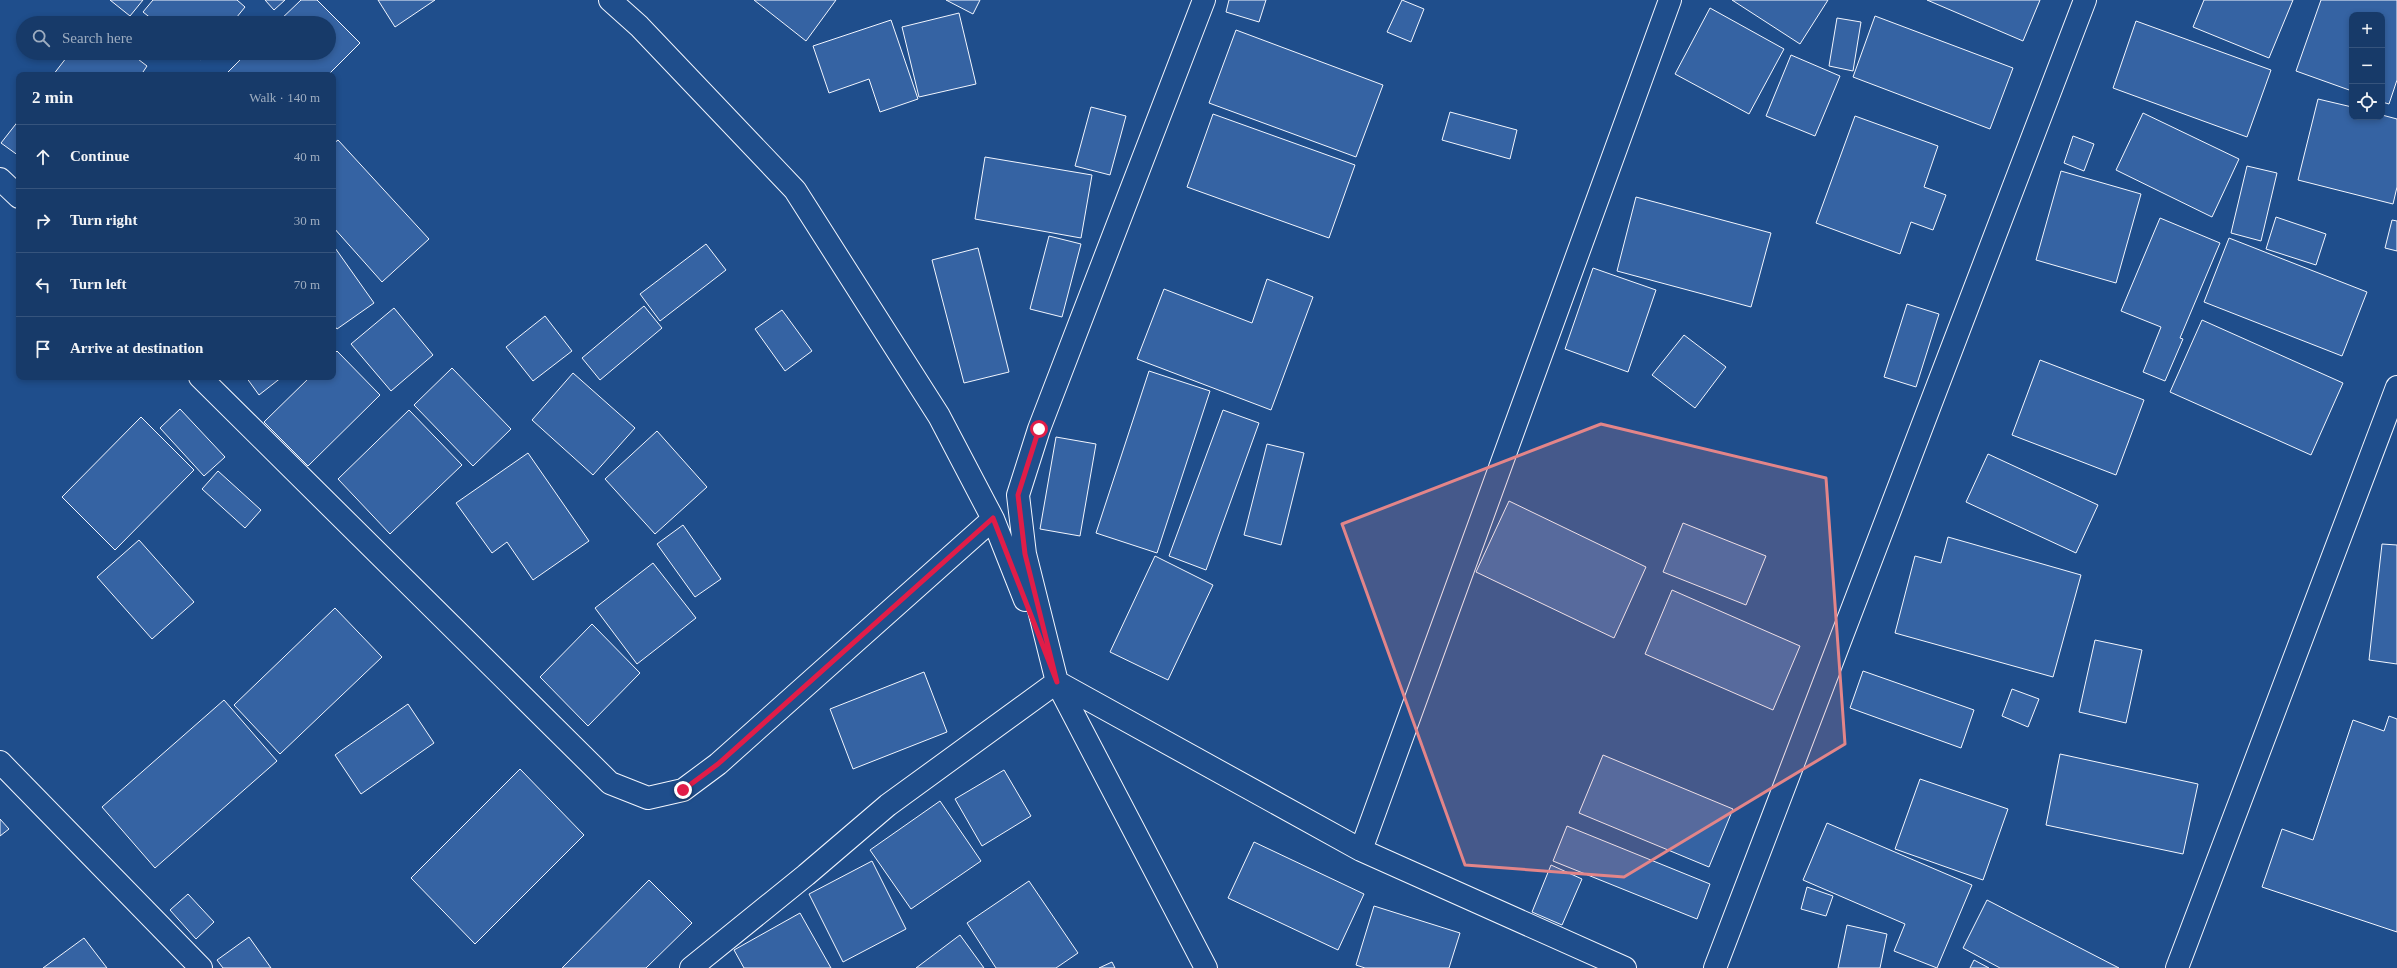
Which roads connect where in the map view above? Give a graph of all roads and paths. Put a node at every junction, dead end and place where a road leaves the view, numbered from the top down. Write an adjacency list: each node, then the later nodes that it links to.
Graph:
1 (610, 0): 9 (street)
2 (1204, 0): 10 (street)
3 (1670, 0): 12 (street)
4 (2085, 0): 17 (street)
5 (0, 179): 6 (street)
6 (16, 194)
7 (203, 380): 9 (street)
8 (2397, 387): 18 (street)
9 (993, 518): 10 (street)
10 (1057, 682): 12 (street); 14 (street); 15 (street)
11 (0, 762): 13 (street)
12 (1362, 850): 16 (street)
13 (201, 968)
14 (691, 968)
15 (1206, 968)
16 (1625, 968)
17 (1715, 968)
18 (2177, 968)

